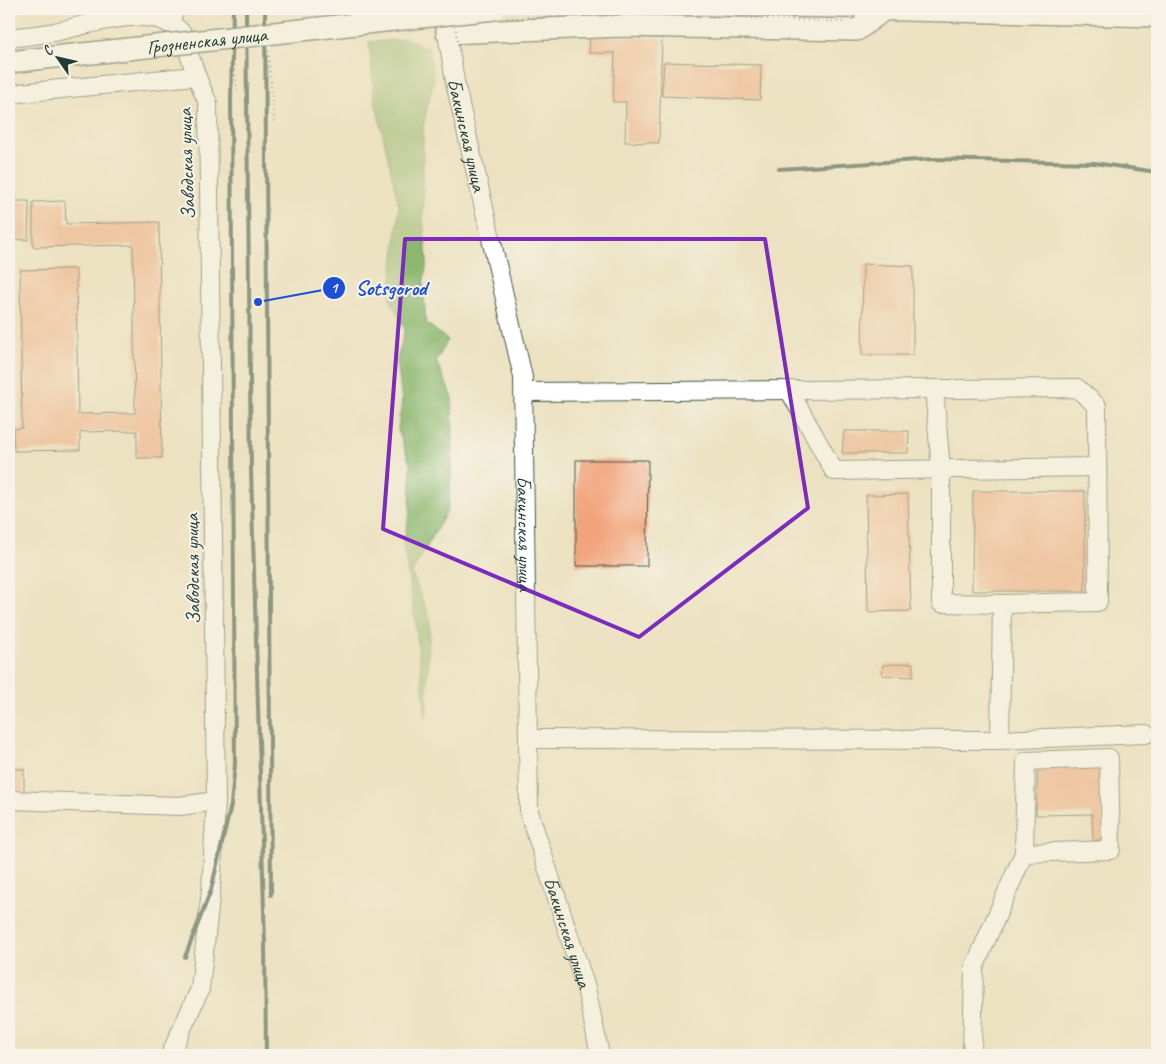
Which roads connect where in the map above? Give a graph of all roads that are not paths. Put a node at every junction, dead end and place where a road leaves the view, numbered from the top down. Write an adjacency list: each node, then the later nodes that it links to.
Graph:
1 (446, 9): 11 (main road, Бакинская улица)
2 (482, 9): 10 (main road)
3 (494, 9): 13 (main road, Грозненская улица, bridge)
4 (862, 9): 5 (main road)
5 (885, 9): 6 (main road); 10 (main road)
6 (958, 10): 9 (main road)
7 (112, 13): 8 (street); 12 (street)
8 (172, 16): 14 (street, Заводская улица)
9 (1157, 16)
10 (522, 28): 11 (main road)
11 (451, 31): 18 (street, Бакинская улица)
12 (9, 38)
13 (9, 62)
14 (196, 76): 15 (street); 26 (street, Заводская улица)
15 (9, 94)
16 (934, 389): 17 (street); 19 (street); 20 (street)
17 (789, 390): 18 (street); 20 (street)
18 (524, 392): 23 (street, Бакинская улица)
19 (1096, 467): 20 (street); 21 (street)
20 (941, 470): 21 (street)
21 (1002, 604): 24 (street)
22 (1146, 734): 24 (street)
23 (528, 738): 24 (street); 29 (street, Бакинская улица)
24 (1000, 740)
25 (9, 800): 26 (street)
26 (216, 801): 28 (street, Заводская улица)
27 (1024, 853): 27 (street); 30 (street)
28 (170, 1055)
29 (600, 1055)
30 (972, 1055)

